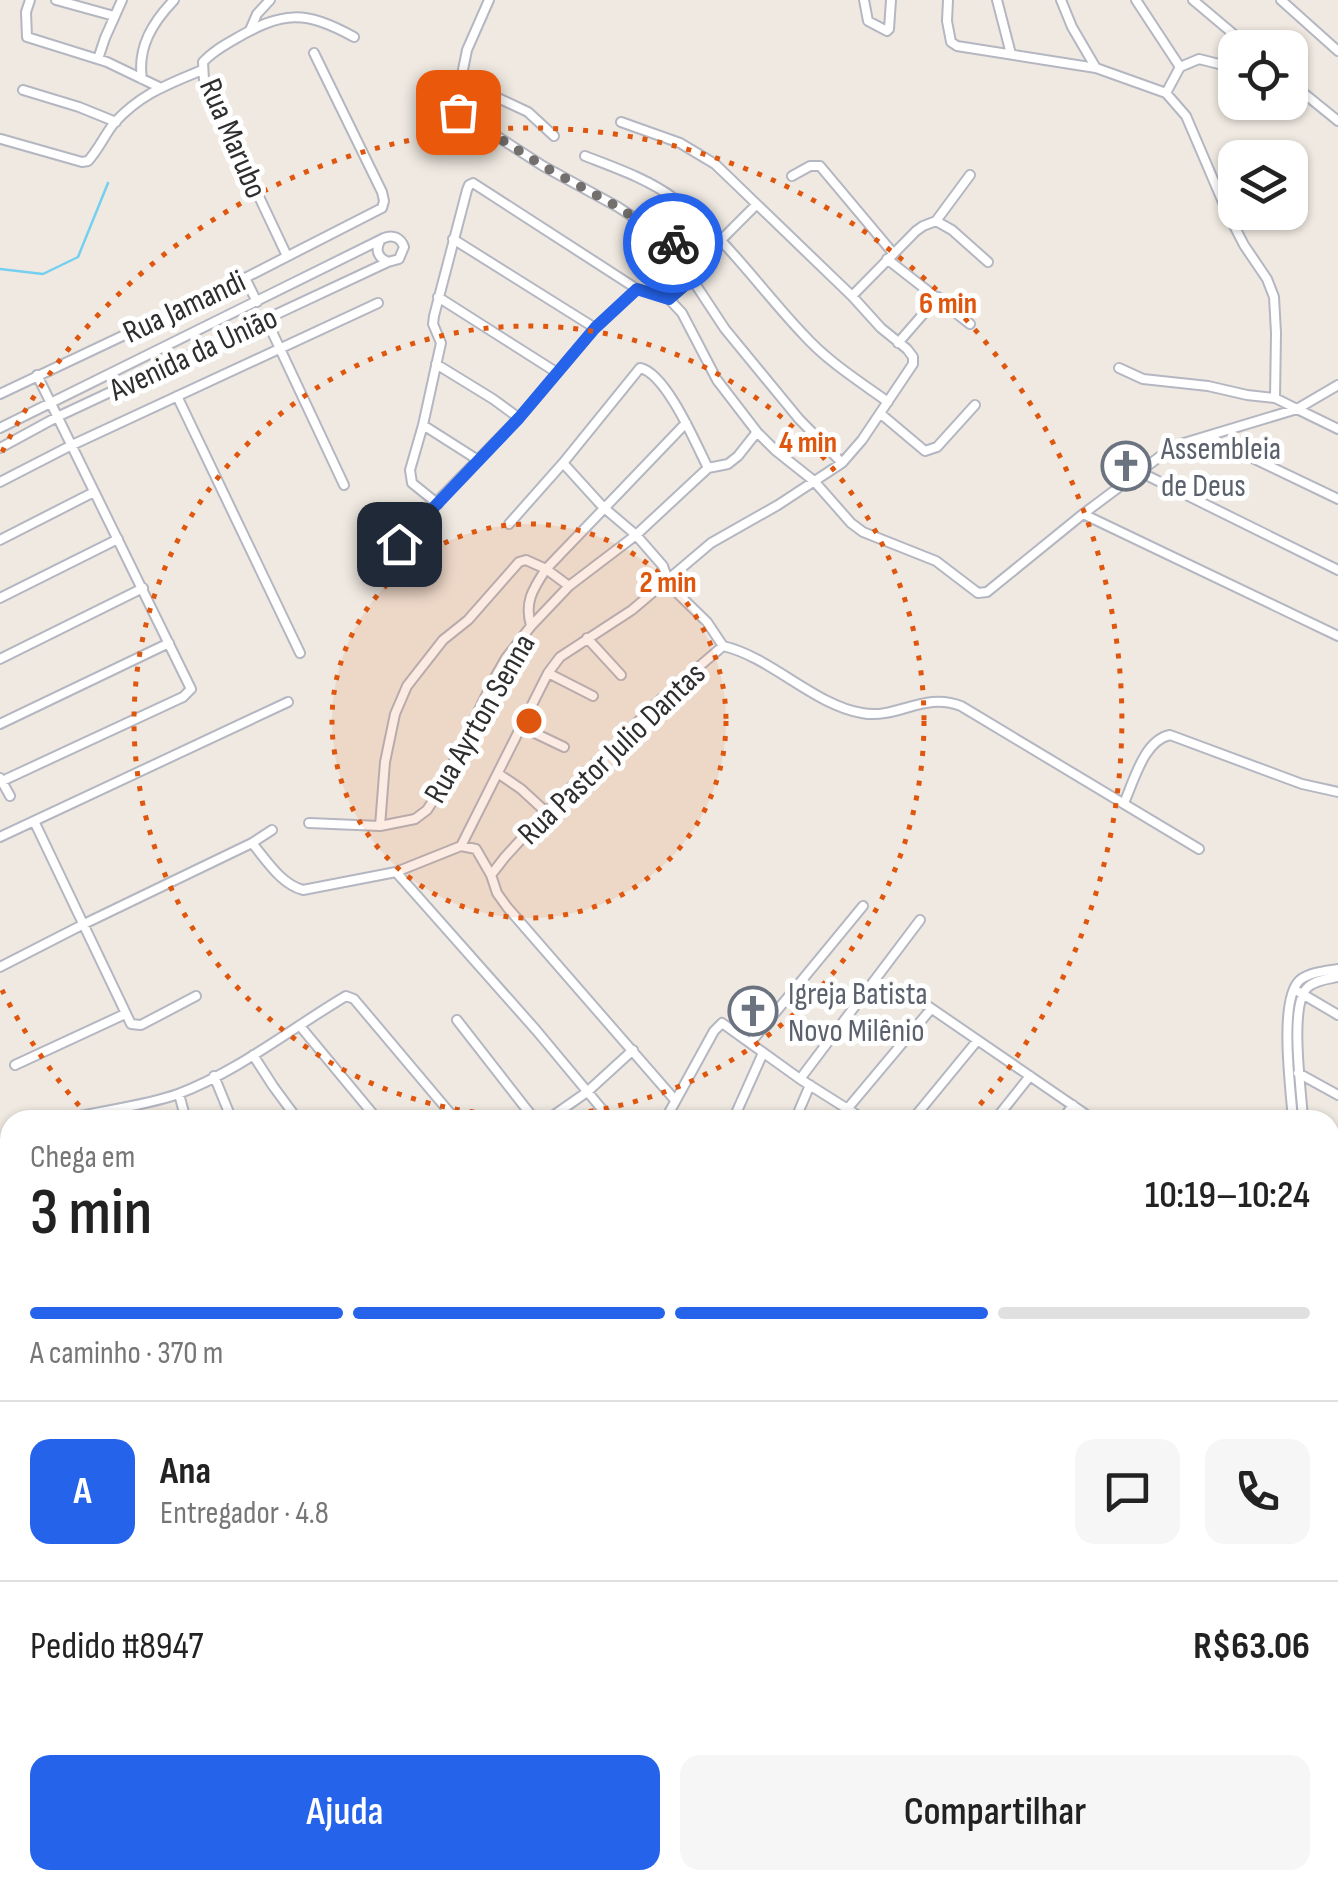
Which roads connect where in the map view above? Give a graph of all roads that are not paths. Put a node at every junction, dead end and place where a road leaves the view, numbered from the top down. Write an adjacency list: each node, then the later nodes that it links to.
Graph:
1 (30, 0): 22 (street)
2 (56, 0): 15 (street)
3 (122, 0): 15 (street)
4 (174, 0): 27 (street)
5 (270, 0): 16 (street)
6 (489, 0): 28 (street)
7 (864, 0): 8 (street)
8 (891, 0)
9 (948, 0): 21 (street)
10 (997, 0): 21 (street)
11 (1062, 0): 25 (street)
12 (1136, 0): 24 (street)
13 (1194, 0): 17 (street)
14 (1281, 0): 19 (street)
15 (114, 16): 22 (street)
16 (250, 30): 18 (street, Rua Marubo); 26 (street, Rua Marubo)
17 (1229, 30)
18 (354, 37)
19 (1338, 50)
20 (314, 53): 46 (street, Rua Jamandi)
21 (1011, 54): 25 (street)
22 (98, 59): 27 (street)
23 (1218, 62): 24 (street)
24 (1180, 67): 31 (street)
25 (1096, 68): 31 (street)
26 (202, 70): 29 (street); 46 (street, Rua Marubo)
27 (142, 79): 29 (street)
28 (462, 80): 36 (street); 51 (street)
29 (159, 87): 34 (street)
30 (23, 90): 34 (street)
31 (1166, 93): 71 (street)
32 (1308, 98): 33 (street)
33 (1338, 121)
34 (116, 122): 37 (street)
35 (621, 122): 41 (street)
36 (554, 136)
37 (1, 139)
38 (584, 156): 45 (street)
39 (970, 175): 42 (street)
40 (792, 176): 47 (street)
41 (756, 205): 45 (street); 53 (street)
42 (936, 221): 47 (street); 49 (street)
43 (452, 239): 52 (street); 54 (street); 61 (street)
44 (380, 240): 48 (street); 48 (street); 57 (street)
45 (720, 240): 51 (street); 73 (street)
46 (287, 256): 50 (street, Rua Jamandi)
47 (890, 256): 53 (street); 55 (street)
48 (388, 262): 59 (street, Avenida da União)
49 (988, 262)
50 (244, 278): 57 (street, Avenida da União); 67 (street, Rua Jamandi)
51 (692, 279): 56 (street); 88 (street)
52 (637, 289): 56 (street); 61 (street)
53 (852, 296): 62 (street)
54 (438, 297): 64 (street); 66 (street)
55 (938, 297): 60 (street); 62 (street)
56 (669, 299): 83 (street)
57 (256, 302): 72 (street)
58 (378, 303): 63 (street)
59 (266, 319): 63 (street); 77 (street, Avenida da União)
60 (970, 324)
61 (595, 328): 66 (street)
62 (898, 342): 73 (street)
63 (280, 349): 70 (street); 94 (street)
64 (436, 364): 78 (street); 80 (street)
65 (1119, 368): 71 (street)
66 (556, 372): 78 (street)
67 (37, 375): 69 (street, Rua Jamandi); 72 (street)
68 (1338, 386): 75 (street)
69 (0, 394)
70 (177, 396): 85 (street); 116 (street)
71 (1275, 398): 75 (street)
72 (50, 402): 77 (street); 81 (street)
73 (888, 402): 76 (street)
74 (975, 405): 76 (street)
75 (1297, 410): 82 (street); 84 (street)
76 (881, 414): 88 (street)
77 (57, 417): 85 (street); 86 (street, Avenida da União)
78 (519, 418): 87 (street)
79 (686, 423): 89 (street); 90 (street); 98 (street)
80 (423, 425): 87 (street); 97 (street)
81 (0, 428)
82 (1338, 429)
83 (756, 432): 90 (street, Rua Ayrton Senna); 92 (street)
84 (1210, 437): 91 (street); 96 (street)
85 (70, 446): 93 (street); 95 (street)
86 (0, 448)
87 (478, 460): 97 (street)
88 (842, 462): 92 (street)
89 (562, 463): 98 (street); 100 (street)
90 (708, 468): 101 (street, Rua Ayrton Senna)
91 (1138, 472): 99 (street); 106 (street)
92 (814, 481): 99 (street); 107 (street)
93 (0, 482)
94 (344, 485)
95 (94, 492): 102 (street); 103 (street)
96 (1338, 499)
97 (438, 504): 104 (street)
98 (603, 507): 101 (street); 105 (street)
99 (1083, 514): 112 (street)
100 (510, 524)
101 (636, 536): 107 (street); 108 (street, Rua Ayrton Senna)
102 (118, 539): 109 (street); 110 (street)
103 (0, 540)
104 (384, 561)
105 (546, 569): 108 (street); 111 (street); 133 (street)
106 (1338, 570)
107 (667, 579): 113 (street); 115 (street)
108 (569, 586): 111 (street, Rua Ayrton Senna)
109 (143, 588): 114 (street); 117 (street)
110 (0, 598)
111 (532, 626): 133 (street, Rua Ayrton Senna)
112 (1338, 636)
113 (587, 638): 118 (street); 119 (street)
114 (169, 643): 122 (street); 126 (street)
115 (723, 646): 129 (street, Rua Pastor Julio Dantas); 130 (street, Rua Pastor Julio Dantas)
116 (300, 653)
117 (0, 660)
118 (548, 673): 120 (street); 123 (street)
119 (620, 675)
120 (594, 696)
121 (288, 702): 131 (street)
122 (0, 724)
123 (522, 727): 124 (street); 125 (street)
124 (564, 747)
125 (498, 774): 130 (street); 137 (street)
126 (1, 781): 128 (street)
127 (1338, 792): 129 (street)
128 (10, 796)
129 (1124, 802): 138 (street, Rua Pastor Julio Dantas)
130 (546, 812): 140 (street, Rua Pastor Julio Dantas)
131 (34, 821): 135 (street); 143 (street)
132 (309, 822): 133 (street, Rua Ayrton Senna)
133 (380, 826)
134 (272, 830): 136 (street)
135 (0, 837)
136 (252, 843): 139 (street); 143 (street)
137 (461, 846): 139 (street); 140 (street)
138 (1199, 849)
139 (396, 872): 168 (street)
140 (491, 875): 158 (street)
141 (862, 906): 157 (street)
142 (920, 920): 166 (street)
143 (84, 924): 144 (street); 152 (street)
144 (0, 968)
145 (1338, 969): 147 (street)
146 (1338, 977): 148 (street)
147 (1293, 989): 148 (street); 162 (street)
148 (1303, 993): 153 (street); 163 (street)
149 (196, 996): 152 (street)
150 (922, 1002): 151 (street)
151 (931, 1009): 156 (street); 174 (street)
152 (125, 1014): 161 (street)
153 (1338, 1016)
154 (457, 1020): 182 (street)
155 (300, 1026): 160 (street); 180 (street); 181 (street)
156 (977, 1041): 165 (street); 189 (street)
157 (751, 1042): 159 (street); 171 (street)
158 (633, 1050): 168 (street); 171 (street)
159 (763, 1053): 166 (street); 187 (street)
160 (254, 1054): 164 (street); 179 (street)
161 (15, 1065)
162 (1289, 1070): 163 (street); 193 (street)
163 (1300, 1074): 170 (street); 194 (street)
164 (214, 1076): 169 (street); 178 (street)
165 (1030, 1076): 172 (street); 190 (street)
166 (800, 1079): 167 (street)
167 (810, 1085): 174 (street); 188 (street)
168 (588, 1092): 183 (street); 184 (street)
169 (179, 1094): 173 (street); 177 (street)
170 (1338, 1095)
171 (674, 1102): 185 (street); 186 (street)
172 (1072, 1106): 191 (street); 192 (street)
173 (129, 1107): 175 (street); 176 (street)
174 (848, 1108)
175 (117, 1110)
176 (130, 1110)
177 (183, 1110)
178 (228, 1110)
179 (291, 1110)
180 (370, 1110)
181 (448, 1110)
182 (527, 1110)
183 (562, 1110)
184 (602, 1110)
185 (670, 1110)
186 (677, 1110)
187 (738, 1110)
188 (799, 1110)
189 (920, 1110)
190 (1002, 1110)
191 (1069, 1110)
192 (1078, 1110)
193 (1292, 1110)
194 (1303, 1110)

